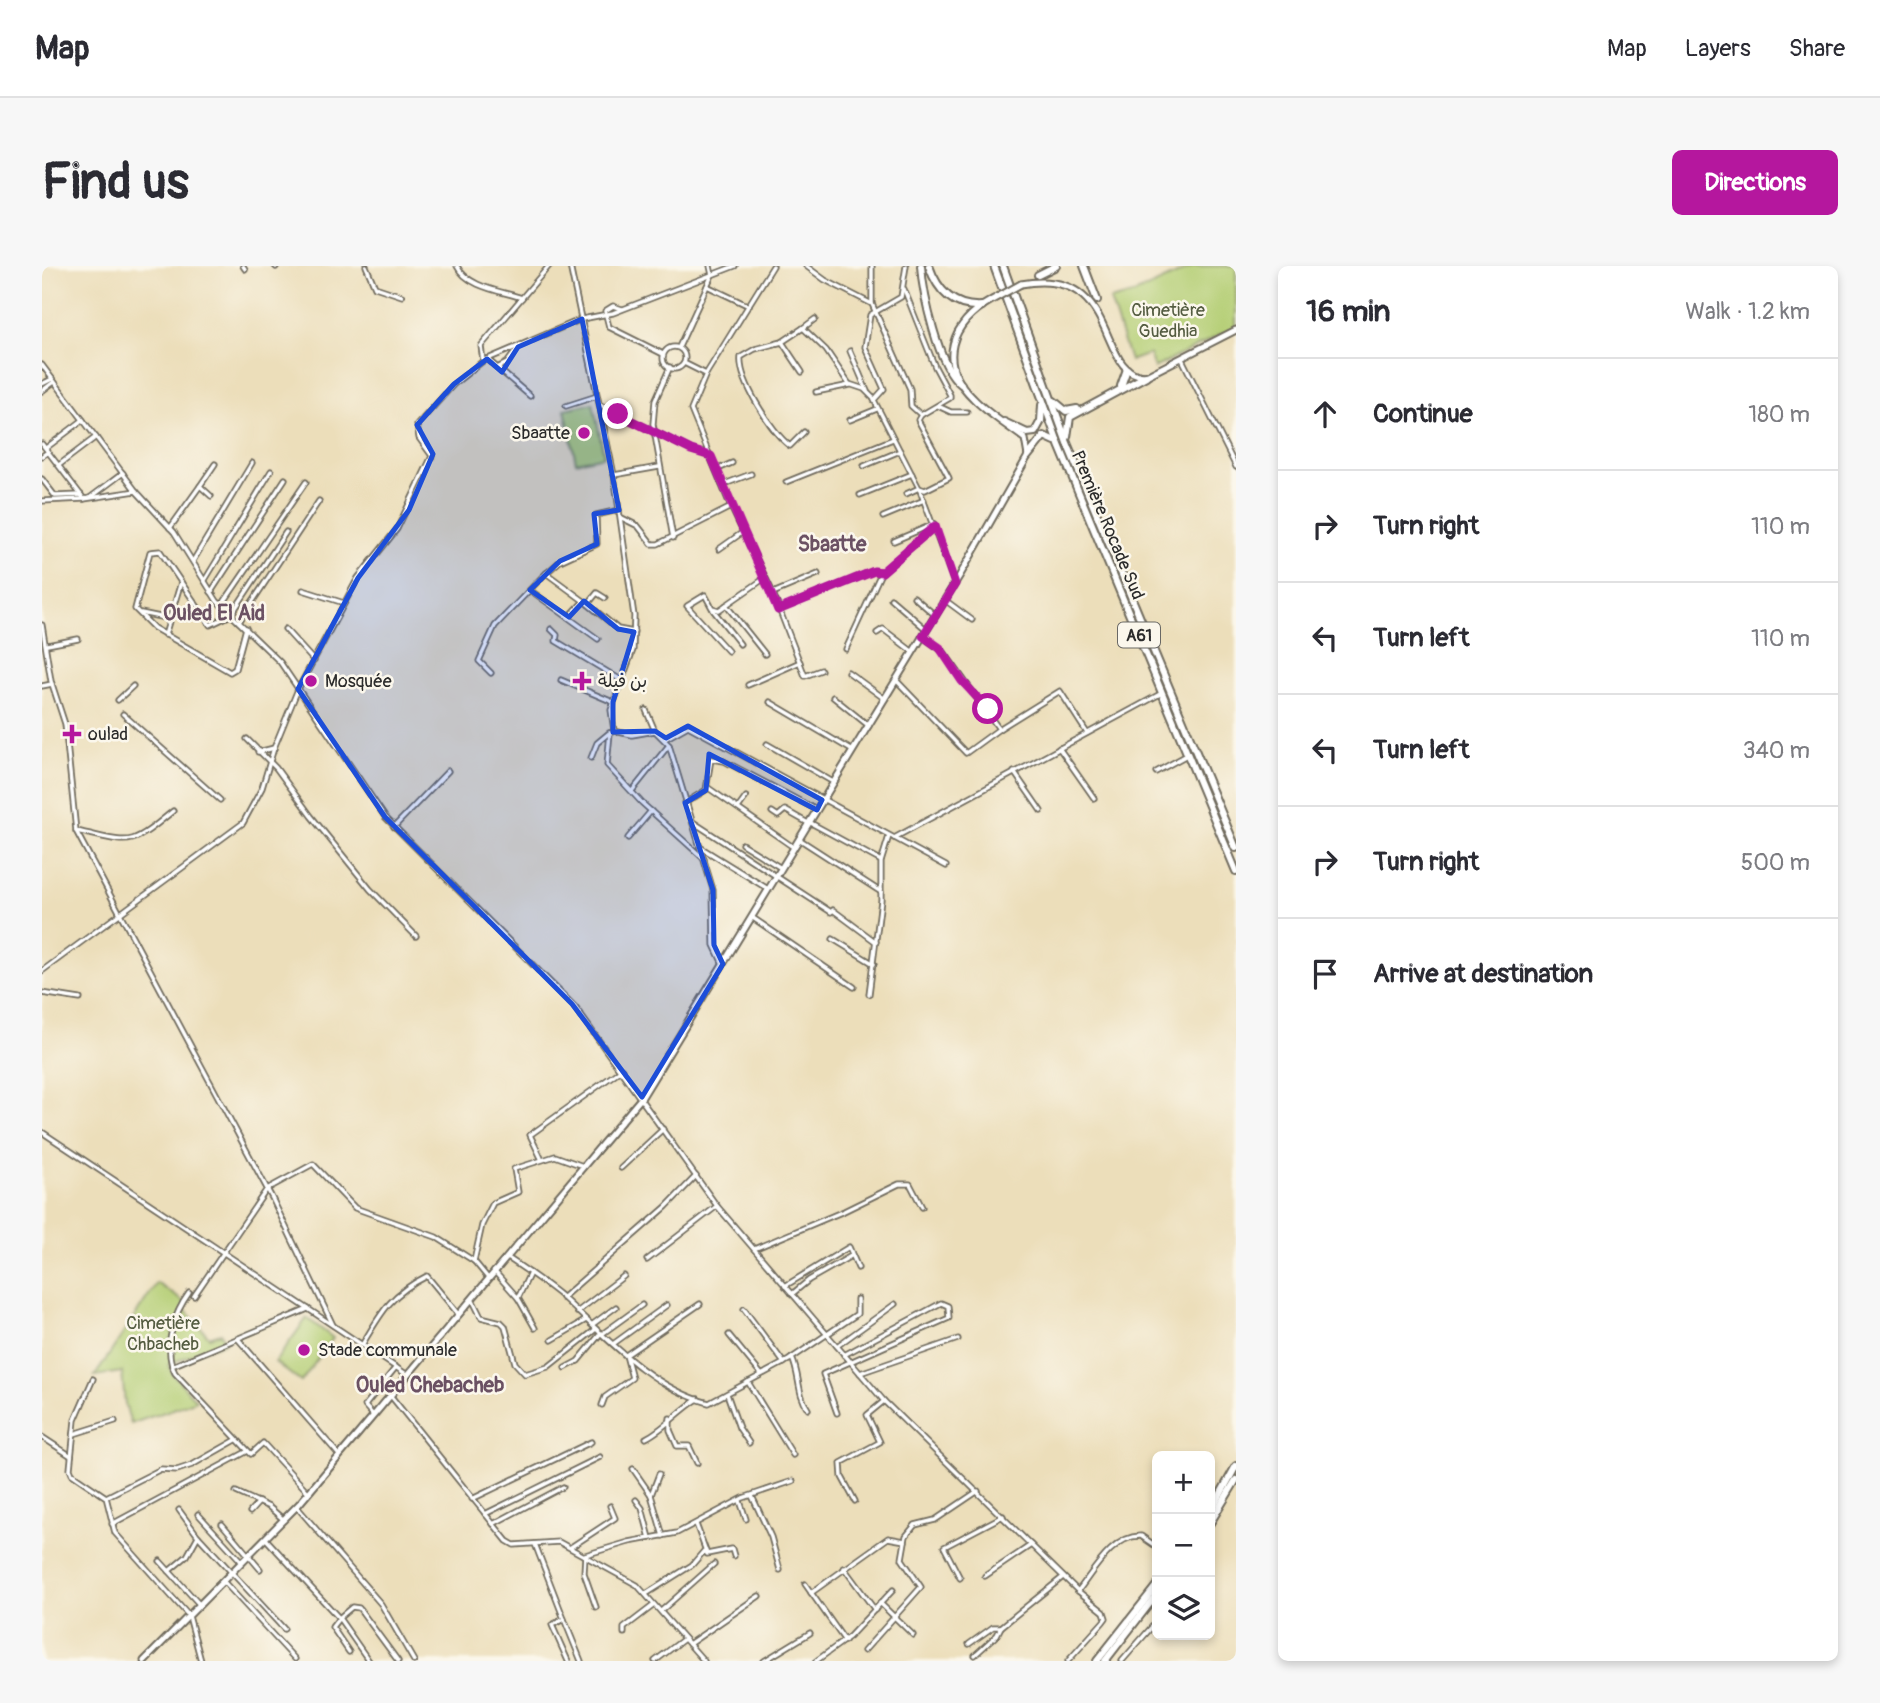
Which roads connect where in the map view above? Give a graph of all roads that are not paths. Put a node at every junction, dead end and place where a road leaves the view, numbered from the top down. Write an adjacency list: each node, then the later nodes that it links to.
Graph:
1 (366, 266): 23 (street)
2 (457, 266): 24 (street)
3 (549, 266): 24 (street)
4 (570, 266): 31 (street)
5 (710, 266): 18 (street)
6 (735, 266): 18 (street)
7 (773, 266): 27 (street)
8 (806, 266): 26 (street)
9 (872, 266): 26 (street)
10 (906, 266): 22 (street)
11 (921, 266): 52 (highway)
12 (929, 266): 28 (highway)
13 (994, 266): 61 (highway, Première Rocade Sud / A61)
14 (1056, 266): 19 (highway)
15 (1084, 266): 25 (highway)
16 (1004, 268): 59 (highway, Première Rocade Sud / A61)
17 (1062, 274): 19 (main road)
18 (712, 275): 21 (street); 30 (street)
19 (1038, 275): 28 (main road, bridge)
20 (1082, 282): 25 (main road)
21 (707, 286): 27 (street); 37 (street)
22 (904, 289): 29 (street); 64 (street)
23 (402, 296)
24 (522, 298): 41 (street)
25 (1097, 300): 46 (main road)
26 (872, 304): 29 (street)
27 (750, 306): 48 (street)
28 (982, 306): 52 (main road)
29 (874, 311): 60 (street); 67 (street)
30 (604, 313): 31 (street); 39 (street)
31 (582, 319): 36 (street); 58 (street)
32 (815, 319): 33 (street)
33 (803, 328): 35 (street); 53 (street)
34 (1236, 330): 40 (main road)
35 (782, 342): 47 (street); 72 (street)
36 (518, 347): 41 (street); 45 (street)
37 (679, 347): 39 (street); 42 (street)
38 (850, 351): 56 (street)
39 (663, 354): 44 (street)
40 (1182, 359): 49 (main road); 88 (street)
41 (485, 360): 45 (street); 139 (street)
42 (684, 363): 44 (street); 48 (street)
43 (42, 365): 50 (street)
44 (670, 367): 71 (street)
45 (497, 368): 57 (street)
46 (1127, 369): 49 (main road); 59 (highway)
47 (802, 372)
48 (706, 374): 80 (street)
49 (1146, 376): 75 (highway)
50 (53, 380): 51 (street); 54 (street); 68 (street)
51 (42, 384)
52 (961, 384): 70 (main road)
53 (850, 385): 55 (street); 56 (street)
54 (42, 391)
55 (816, 392)
56 (869, 394): 60 (street)
57 (530, 396)
58 (598, 396): 62 (street); 63 (street)
59 (1051, 397): 75 (highway, Première Rocade Sud / A61)
60 (874, 400): 65 (street)
61 (1042, 400): 70 (highway); 76 (highway, Première Rocade Sud / A61)
62 (600, 405): 71 (street); 94 (street)
63 (566, 406)
64 (938, 406): 66 (street); 67 (street)
65 (878, 409): 69 (street); 74 (street)
66 (967, 412)
67 (922, 415): 101 (street)
68 (83, 420): 73 (street); 77 (street)
69 (850, 420)
70 (1004, 422): 81 (main road)
71 (653, 430): 80 (street); 87 (street)
72 (804, 432)
73 (96, 437): 85 (street); 91 (street)
74 (893, 439): 78 (street); 98 (street)
75 (1067, 443): 232 (highway, Première Rocade Sud / A61)
76 (1059, 445): 81 (highway); 181 (highway, Première Rocade Sud / A61)
77 (45, 448): 79 (street); 85 (street)
78 (900, 451): 86 (street); 93 (street)
79 (42, 456)
80 (711, 456): 89 (street)
81 (1028, 456): 129 (main road)
82 (252, 463): 122 (street)
83 (215, 464): 100 (street)
84 (732, 464): 89 (street)
85 (58, 465): 104 (street)
86 (864, 466)
87 (659, 467): 94 (street); 119 (street)
88 (1236, 467)
89 (716, 470): 99 (street)
90 (271, 471): 127 (street)
91 (123, 473): 102 (street); 107 (street)
92 (751, 474): 99 (street)
93 (912, 474): 101 (street); 105 (street)
94 (614, 475): 112 (street)
95 (42, 479): 104 (street)
96 (285, 479): 132 (street)
97 (306, 482): 140 (street)
98 (786, 482)
99 (722, 485): 111 (street)
100 (200, 486): 106 (street); 116 (street)
101 (919, 488): 103 (street); 108 (street)
102 (136, 491): 107 (street); 116 (street)
103 (906, 494)
104 (81, 495): 107 (street)
105 (860, 495)
106 (211, 496)
107 (87, 499): 109 (street)
108 (924, 500): 113 (street); 115 (street)
109 (42, 501)
110 (319, 501): 150 (street)
111 (730, 505): 118 (street); 119 (street)
112 (619, 510): 114 (street); 124 (street)
113 (883, 517)
114 (622, 518): 119 (street); 156 (street)
115 (934, 525): 120 (street); 123 (street); 129 (street)
116 (170, 528): 122 (street)
117 (286, 532): 145 (street)
118 (743, 532): 121 (street); 126 (street)
119 (673, 538)
120 (894, 541)
121 (719, 549)
122 (193, 561): 127 (street)
123 (882, 572): 143 (street); 164 (street)
124 (546, 573): 131 (street); 138 (street)
125 (818, 574): 133 (street)
126 (765, 578): 133 (street); 141 (street)
127 (204, 580): 132 (street)
128 (181, 582): 144 (street); 145 (street); 148 (street)
129 (955, 584): 137 (main road)
130 (303, 590): 139 (street)
131 (530, 590): 147 (street); 172 (street)
132 (211, 592): 140 (street)
133 (773, 593): 143 (street)
134 (914, 597): 146 (street)
135 (605, 598): 138 (street)
136 (891, 599): 155 (street)
137 (945, 600): 146 (main road); 149 (street)
138 (586, 602): 147 (street); 156 (street)
139 (344, 603): 168 (street)
140 (222, 606): 145 (street)
141 (726, 606): 142 (street); 167 (street)
142 (712, 608): 162 (street); 165 (street)
143 (778, 610): 169 (street)
144 (139, 613): 148 (street); 158 (street)
145 (231, 614): 150 (street)
146 (936, 616): 155 (main road)
147 (569, 617): 161 (street)
148 (170, 619): 158 (street)
149 (972, 620)
150 (239, 622): 152 (street)
151 (42, 625): 163 (street)
152 (246, 628): 158 (street); 180 (street)
153 (285, 629): 168 (street)
154 (551, 629): 174 (street)
155 (927, 630): 159 (main road)
156 (634, 632): 174 (street)
157 (877, 633): 166 (street)
158 (166, 635)
159 (923, 636): 166 (main road); 190 (street)
160 (78, 639): 163 (street)
161 (598, 639)
162 (740, 644)
163 (47, 645): 176 (street)
164 (846, 649)
165 (728, 651)
166 (914, 652): 175 (main road)
167 (765, 654)
168 (314, 661): 180 (street)
169 (800, 662): 170 (street); 177 (street)
170 (821, 670)
171 (849, 671): 183 (street)
172 (491, 673)
173 (561, 680): 185 (street)
174 (621, 680): 185 (street)
175 (897, 680): 183 (main road); 190 (street)
176 (52, 684): 178 (street); 225 (street)
177 (748, 685)
178 (42, 686)
179 (133, 686): 184 (street)
180 (298, 689): 198 (street); 224 (street)
181 (1162, 693): 193 (street); 202 (highway, Première Rocade Sud / A61)
182 (833, 697): 189 (street)
183 (885, 699): 189 (main road)
184 (118, 700)
185 (613, 702): 191 (street)
186 (770, 702): 200 (street)
187 (646, 710): 192 (street)
188 (123, 714): 213 (street)
189 (869, 726): 200 (main road)
190 (999, 729): 193 (street)
191 (612, 732): 192 (street); 203 (street); 210 (street)
192 (655, 732): 195 (street)
193 (1087, 733): 199 (street)
194 (247, 739): 201 (street)
195 (665, 739): 197 (street); 214 (street)
196 (767, 744): 208 (street)
197 (668, 745): 210 (street); 215 (street)
198 (274, 748): 201 (street); 204 (street)
199 (1059, 748): 206 (street); 212 (street)
200 (853, 751): 208 (main road)
201 (258, 752): 204 (street)
202 (1187, 755): 207 (street); 237 (highway, Première Rocade Sud / A61)
203 (591, 758)
204 (270, 762): 241 (street); 243 (street)
205 (448, 771): 224 (street)
206 (1014, 772): 221 (street); 226 (street)
207 (1156, 772)
208 (833, 782): 214 (main road)
209 (707, 786): 215 (street); 216 (street); 217 (street)
210 (632, 791): 219 (street)
211 (746, 797): 216 (street)
212 (1094, 798)
213 (220, 800)
214 (822, 800): 217 (main road); 226 (street)
215 (685, 803): 222 (street)
216 (738, 808): 231 (street)
217 (817, 810): 223 (main road)
218 (173, 811): 225 (street)
219 (651, 811): 227 (street); 233 (street)
220 (772, 811): 223 (street)
221 (1041, 811)
222 (691, 822): 230 (street); 238 (street)
223 (808, 823): 228 (main road); 234 (street)
224 (394, 827): 253 (street)
225 (76, 831): 241 (street)
226 (891, 837): 234 (street); 235 (street)
227 (628, 838)
228 (799, 839): 231 (main road); 240 (street)
229 (742, 844): 236 (street)
230 (700, 847): 233 (street); 239 (street)
231 (793, 847): 236 (main road)
232 (1236, 848)
233 (704, 859): 246 (street)
234 (881, 862): 240 (street)
235 (946, 866)
236 (780, 868): 238 (main road)
237 (1236, 870)
238 (775, 877): 239 (main road); 245 (street)
239 (768, 889): 242 (main road)
240 (881, 892): 245 (street)
241 (122, 913): 248 (street); 261 (street)
242 (751, 916): 246 (main road); 249 (street)
243 (416, 936)
244 (833, 939): 247 (street)
245 (876, 942): 247 (street)
246 (723, 964): 254 (main road)
247 (874, 964): 251 (street)
248 (42, 971)
249 (854, 987)
250 (42, 993): 252 (street)
251 (869, 993)
252 (80, 999)
253 (622, 1069): 254 (street); 257 (street)
254 (642, 1097): 255 (street); 258 (main road)
255 (664, 1128): 259 (street); 260 (street)
256 (42, 1132): 265 (street)
257 (541, 1158): 258 (street); 269 (street)
258 (583, 1166): 266 (main road)
259 (621, 1168)
260 (696, 1176): 262 (street); 278 (street)
261 (267, 1189): 265 (street); 269 (street); 291 (street)
262 (717, 1206): 264 (street); 268 (street)
263 (922, 1207): 264 (street)
264 (754, 1249): 275 (street)
265 (223, 1254): 286 (street); 309 (street)
266 (506, 1256): 271 (main road); 272 (street)
267 (851, 1256): 270 (street); 275 (street); 276 (street)
268 (648, 1260)
269 (474, 1261): 274 (street)
270 (858, 1268)
271 (494, 1271): 274 (main road); 277 (street)
272 (530, 1273): 277 (street); 278 (street)
273 (624, 1276): 288 (street)
274 (488, 1278): 279 (main road)
275 (785, 1286): 276 (street)
276 (793, 1294): 297 (street)
277 (518, 1298): 293 (street)
278 (562, 1298): 288 (street)
279 (472, 1299): 289 (main road); 294 (street)
280 (857, 1299): 297 (street)
281 (699, 1304): 305 (street)
282 (895, 1304): 303 (street)
283 (642, 1305): 295 (street)
284 (667, 1305): 301 (street)
285 (616, 1307): 292 (street)
286 (308, 1309): 291 (street); 298 (street)
287 (744, 1309): 308 (street)
288 (577, 1312): 290 (street)
289 (459, 1315): 302 (street); 313 (main road)
290 (586, 1320): 292 (street); 300 (street)
291 (333, 1325): 302 (street)
292 (592, 1325): 294 (street)
293 (535, 1328)
294 (596, 1329): 295 (street)
295 (601, 1334): 301 (street); 311 (street)
296 (729, 1335): 314 (street)
297 (828, 1335): 303 (street); 306 (street)
298 (238, 1339): 309 (street); 336 (street)
299 (958, 1339): 312 (street)
300 (552, 1340)
301 (613, 1344): 305 (street)
302 (362, 1345): 310 (street)
303 (837, 1346): 304 (street)
304 (844, 1354): 307 (street); 307 (street)
305 (625, 1355): 319 (street); 321 (street)
306 (792, 1358): 308 (street); 322 (street)
307 (850, 1361): 312 (street); 323 (street)
308 (784, 1363): 314 (street)
309 (172, 1366): 330 (street)
310 (396, 1367): 313 (street); 324 (street)
311 (565, 1368)
312 (860, 1373): 320 (street)
313 (406, 1374): 318 (main road)
314 (761, 1374): 316 (street)
315 (93, 1379): 327 (street)
316 (748, 1382): 317 (street); 334 (street)
317 (727, 1394): 319 (street); 332 (street)
318 (390, 1395): 324 (main road); 351 (street)
319 (698, 1399): 325 (street)
320 (884, 1401): 347 (street); 354 (street)
321 (602, 1405)
322 (808, 1409)
323 (837, 1413)
324 (373, 1416): 336 (main road)
325 (670, 1418): 329 (street); 338 (street)
326 (115, 1421): 327 (street)
327 (74, 1434): 335 (street)
328 (42, 1437): 335 (street)
329 (646, 1438)
330 (237, 1440): 333 (street); 350 (street)
331 (591, 1442): 351 (street)
332 (749, 1443)
333 (248, 1451): 346 (street); 367 (street)
334 (793, 1455)
335 (71, 1456): 350 (street)
336 (340, 1456): 346 (main road)
337 (600, 1457): 362 (street)
338 (697, 1464)
339 (1236, 1466): 356 (highway)
340 (633, 1469): 348 (street)
341 (659, 1474): 348 (street)
342 (793, 1480): 349 (street)
343 (1236, 1480): 363 (highway)
344 (563, 1487): 369 (street)
345 (236, 1492): 355 (street)
346 (308, 1492): 357 (main road)
347 (978, 1492): 364 (street); 375 (street)
348 (651, 1495): 372 (street)
349 (752, 1496): 353 (street); 389 (street)
350 (106, 1497): 367 (street)
351 (472, 1499): 362 (street)
352 (636, 1500): 373 (street)
353 (740, 1501): 365 (street); 370 (street)
354 (855, 1501)
355 (260, 1502): 360 (street); 366 (street)
356 (1215, 1504)
357 (296, 1506): 366 (main road); 433 (street)
358 (610, 1506): 379 (street)
359 (180, 1510): 371 (street)
360 (250, 1512)
361 (198, 1514): 385 (street)
362 (485, 1514): 369 (street)
363 (1215, 1515)
364 (1003, 1516): 378 (street); 393 (street)
365 (746, 1519)
366 (284, 1520): 374 (main road)
367 (112, 1524): 410 (street)
368 (222, 1524): 382 (street)
369 (493, 1524): 376 (street)
370 (696, 1524): 372 (street); 380 (street)
371 (198, 1536): 390 (street); 391 (street)
372 (663, 1536): 373 (street)
373 (650, 1538): 381 (street)
374 (266, 1539): 382 (main road); 412 (street)
375 (905, 1541): 387 (street); 411 (street)
376 (535, 1544): 379 (street); 413 (street)
377 (1152, 1544): 398 (street)
378 (1031, 1545): 392 (street); 394 (street)
379 (571, 1548): 381 (street)
380 (704, 1551): 383 (street); 401 (street)
381 (585, 1555): 401 (street); 407 (street)
382 (250, 1556): 385 (main road); 388 (street)
383 (734, 1556)
384 (160, 1561): 390 (street)
385 (243, 1563): 391 (main road)
386 (714, 1564): 409 (street)
387 (844, 1568): 400 (street); 408 (street)
388 (260, 1569)
389 (780, 1570)
390 (169, 1571): 405 (street)
391 (232, 1573): 395 (main road); 416 (street)
392 (985, 1576)
393 (960, 1577)
394 (1063, 1577): 398 (street); 414 (street)
395 (224, 1582): 405 (main road); 427 (street)
396 (804, 1584): 400 (street)
397 (893, 1590): 404 (street)
398 (1078, 1591): 439 (street)
399 (1152, 1591): 440 (highway)
400 (811, 1593): 421 (street)
401 (646, 1594): 406 (street)
402 (759, 1595): 422 (street)
403 (1152, 1600): 441 (highway)
404 (880, 1603): 408 (street); 411 (street)
405 (200, 1604): 410 (main road)
406 (655, 1605): 409 (street); 417 (street)
407 (596, 1607)
408 (874, 1610): 421 (street)
409 (661, 1611): 420 (street)
410 (189, 1616): 429 (main road); 430 (street)
411 (894, 1617): 419 (street); 424 (street)
412 (339, 1618): 425 (street); 431 (street); 432 (street)
413 (564, 1619): 434 (street); 435 (street)
414 (1001, 1627): 423 (street); 426 (street)
415 (1152, 1627): 442 (street)
416 (284, 1629)
417 (624, 1633)
418 (810, 1633): 437 (street)
419 (912, 1635)
420 (685, 1638): 422 (street); 436 (street)
421 (845, 1641): 438 (street)
422 (689, 1644): 428 (street)
423 (970, 1644)
424 (864, 1651)
425 (349, 1652)
426 (975, 1655)
427 (295, 1659)
428 (702, 1660)
429 (144, 1661)
430 (201, 1661)
431 (369, 1661)
432 (398, 1661)
433 (414, 1661)
434 (568, 1661)
435 (581, 1661)
436 (655, 1661)
437 (764, 1661)
438 (816, 1661)
439 (1068, 1661)
440 (1097, 1661)
441 (1105, 1661)
442 (1122, 1661)

